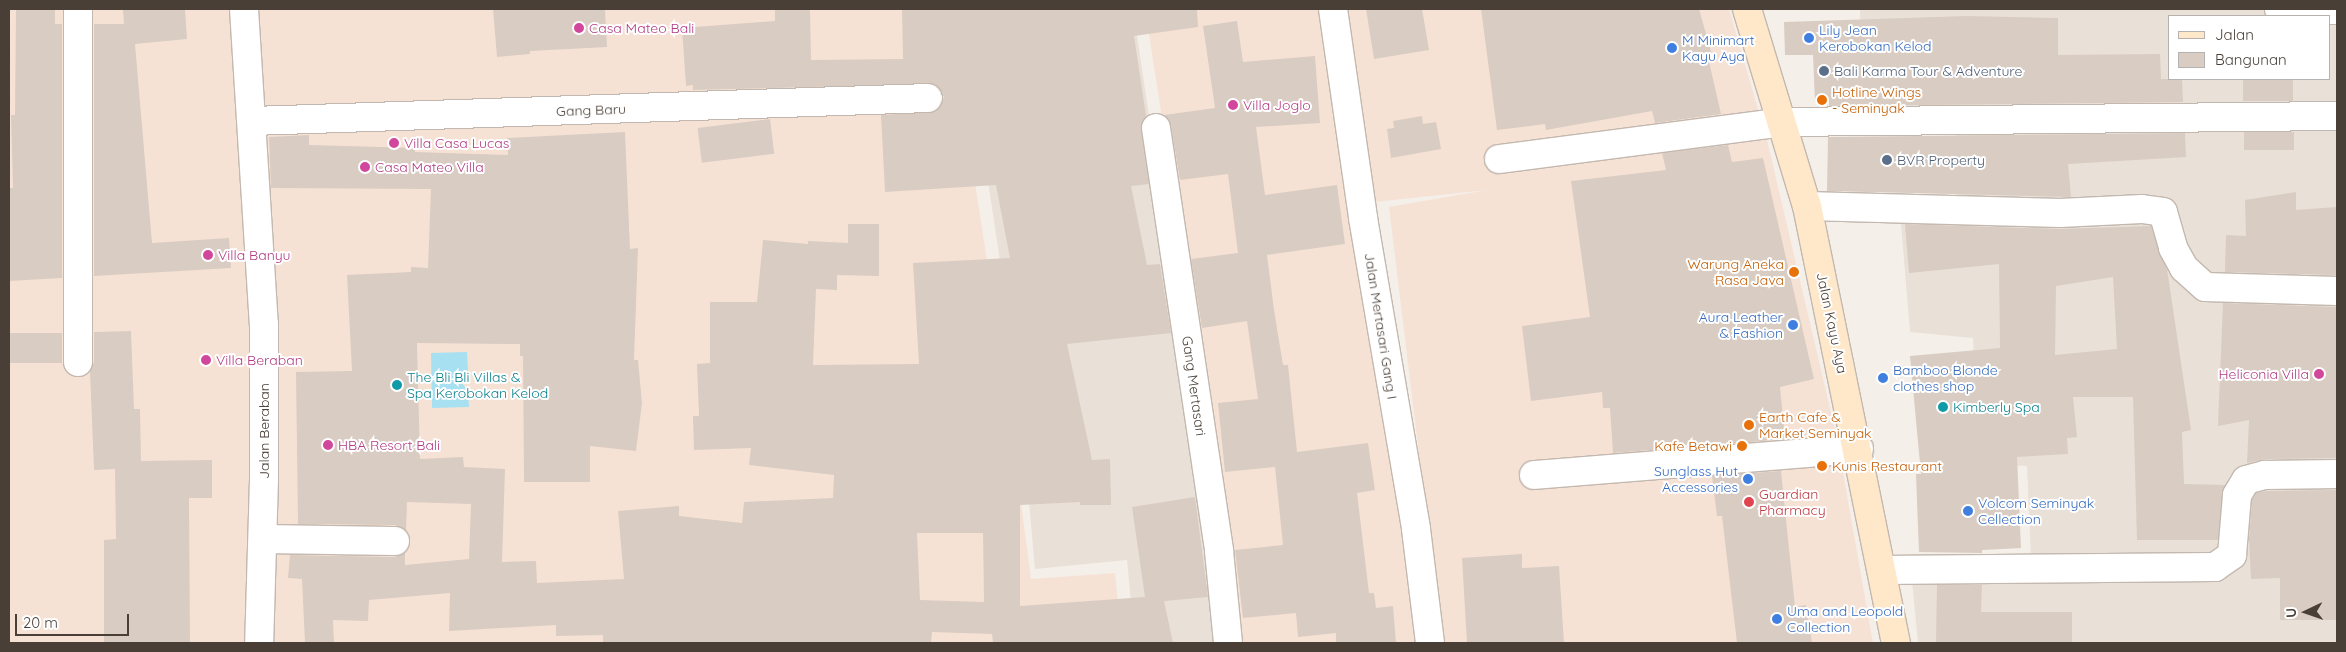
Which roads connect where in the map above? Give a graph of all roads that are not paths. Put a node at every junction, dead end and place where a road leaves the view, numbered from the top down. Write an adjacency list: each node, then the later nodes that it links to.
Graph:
1 (78, 9): 15 (street)
2 (244, 9): 9 (street, Jalan Beraban)
3 (1333, 9): 24 (street, Jalan Mertasari Gang I)
4 (1747, 9): 10 (main road, Jalan Kayu Aya)
5 (2279, 9): 6 (street)
6 (2337, 10)
7 (928, 98): 9 (street, Gang Baru)
8 (2337, 116): 10 (street)
9 (253, 121): 19 (street, Jalan Beraban)
10 (1783, 122): 12 (street); 13 (main road, Jalan Kayu Aya)
11 (1156, 128): 23 (street, Gang Mertasari)
12 (1499, 159)
13 (1807, 206): 14 (street); 16 (main road, Jalan Kayu Aya)
14 (2337, 291)
15 (78, 362)
16 (1859, 450): 18 (street); 21 (main road, Jalan Kayu Aya)
17 (2337, 474): 21 (street)
18 (1534, 475)
19 (263, 539): 20 (street); 22 (street, Jalan Beraban)
20 (395, 541)
21 (1882, 570): 25 (main road, Jalan Kayu Aya)
22 (258, 643)
23 (1228, 643)
24 (1430, 643)
25 (1896, 643)

